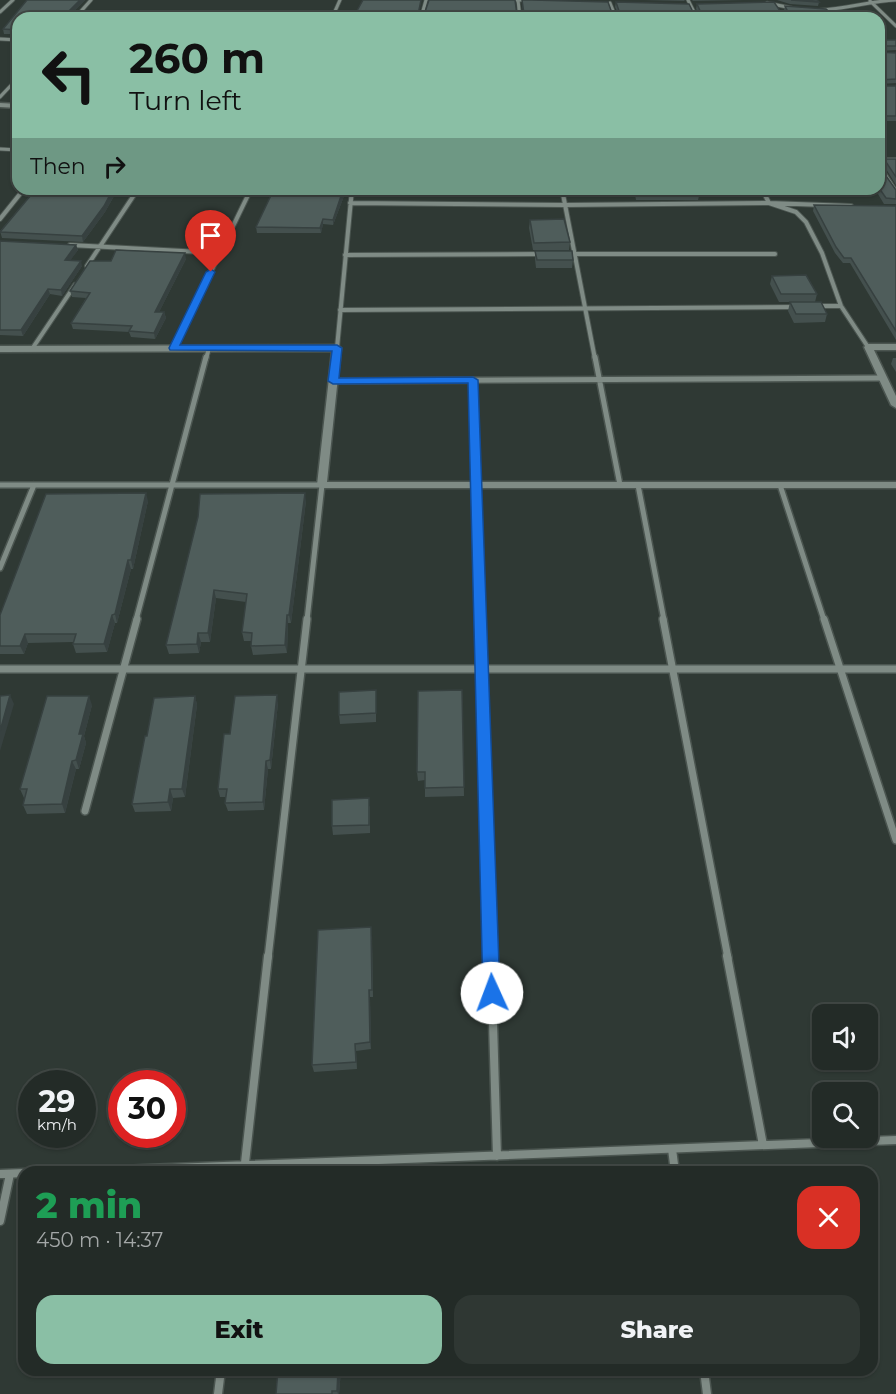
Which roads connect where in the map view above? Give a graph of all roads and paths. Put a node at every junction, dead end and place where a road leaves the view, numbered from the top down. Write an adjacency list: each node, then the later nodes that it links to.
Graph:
1 (13, 0): 19 (street)
2 (91, 0): 20 (street)
3 (512, 0): 4 (street)
4 (518, 0): 5 (street)
5 (529, 0)
6 (688, 0): 13 (street)
7 (848, 0): 15 (street)
8 (896, 0): 9 (street)
9 (870, 1): 15 (street); 23 (street)
10 (773, 2): 12 (street); 16 (street); 18 (street)
11 (621, 3): 21 (street)
12 (764, 3)
13 (690, 5): 14 (street); 22 (street)
14 (701, 5)
15 (855, 5): 17 (street)
16 (799, 9)
17 (816, 10)
18 (779, 11)
19 (0, 12)
20 (80, 12)
21 (614, 12)
22 (694, 12)
23 (881, 12)
24 (885, 15): 25 (street)
25 (896, 26)
26 (12, 84): 27 (street)
27 (0, 97)
28 (885, 175): 29 (street)
29 (896, 192)
30 (19, 195): 40 (street)
31 (134, 195): 42 (street)
32 (248, 195): 43 (street)
33 (351, 195): 36 (street)
34 (563, 195): 38 (street)
35 (765, 195): 37 (street)
36 (350, 203): 38 (street); 48 (street)
37 (769, 203): 38 (street); 39 (street); 51 (street)
38 (565, 205): 46 (street)
39 (861, 206)
40 (0, 219)
41 (66, 245): 42 (street)
42 (100, 247): 43 (street); 49 (street)
43 (220, 253): 56 (street)
44 (552, 254): 48 (street)
45 (563, 254): 46 (street)
46 (575, 254): 47 (street); 53 (street)
47 (775, 254)
48 (345, 255): 52 (street)
49 (81, 275)
50 (75, 284): 60 (street)
51 (841, 306): 53 (street); 54 (street)
52 (340, 310): 53 (street); 58 (street)
53 (586, 310): 63 (street)
54 (868, 347): 55 (street); 61 (street)
55 (896, 347)
56 (174, 348): 57 (street); 60 (street)
57 (208, 348): 58 (street); 68 (street)
58 (337, 348): 64 (street)
59 (0, 349): 60 (street)
60 (32, 349)
61 (883, 378): 63 (street); 65 (street)
62 (473, 380): 63 (street); 64 (street); 70 (street)
63 (600, 380): 71 (street)
64 (333, 381): 69 (street)
65 (896, 405)
66 (0, 485): 67 (street)
67 (34, 485): 68 (street); 75 (street)
68 (172, 485): 69 (street); 77 (street)
69 (322, 485): 70 (street); 78 (street)
70 (476, 485): 71 (street); 79 (street)
71 (620, 485): 72 (street)
72 (638, 485): 73 (street); 80 (street)
73 (780, 485): 74 (street); 81 (street)
74 (896, 485)
75 (0, 568)
76 (0, 669): 77 (street)
77 (124, 669): 78 (street); 83 (street)
78 (301, 669): 79 (street); 89 (street)
79 (482, 669): 80 (street); 88 (street)
80 (673, 669): 81 (street); 86 (street)
81 (840, 669): 82 (street); 84 (street)
82 (896, 669)
83 (85, 811)
84 (896, 840)
85 (896, 1140): 86 (street)
86 (763, 1145): 87 (street)
87 (672, 1149): 88 (street); 91 (street)
88 (497, 1156): 90 (street)
89 (244, 1166)
90 (286, 1166)
91 (674, 1166)
92 (18, 1173): 94 (street)
93 (0, 1174): 94 (street)
94 (10, 1174): 95 (street)
95 (0, 1221)
96 (220, 1376): 98 (street)
97 (705, 1376): 99 (street)
98 (218, 1394)
99 (707, 1394)

